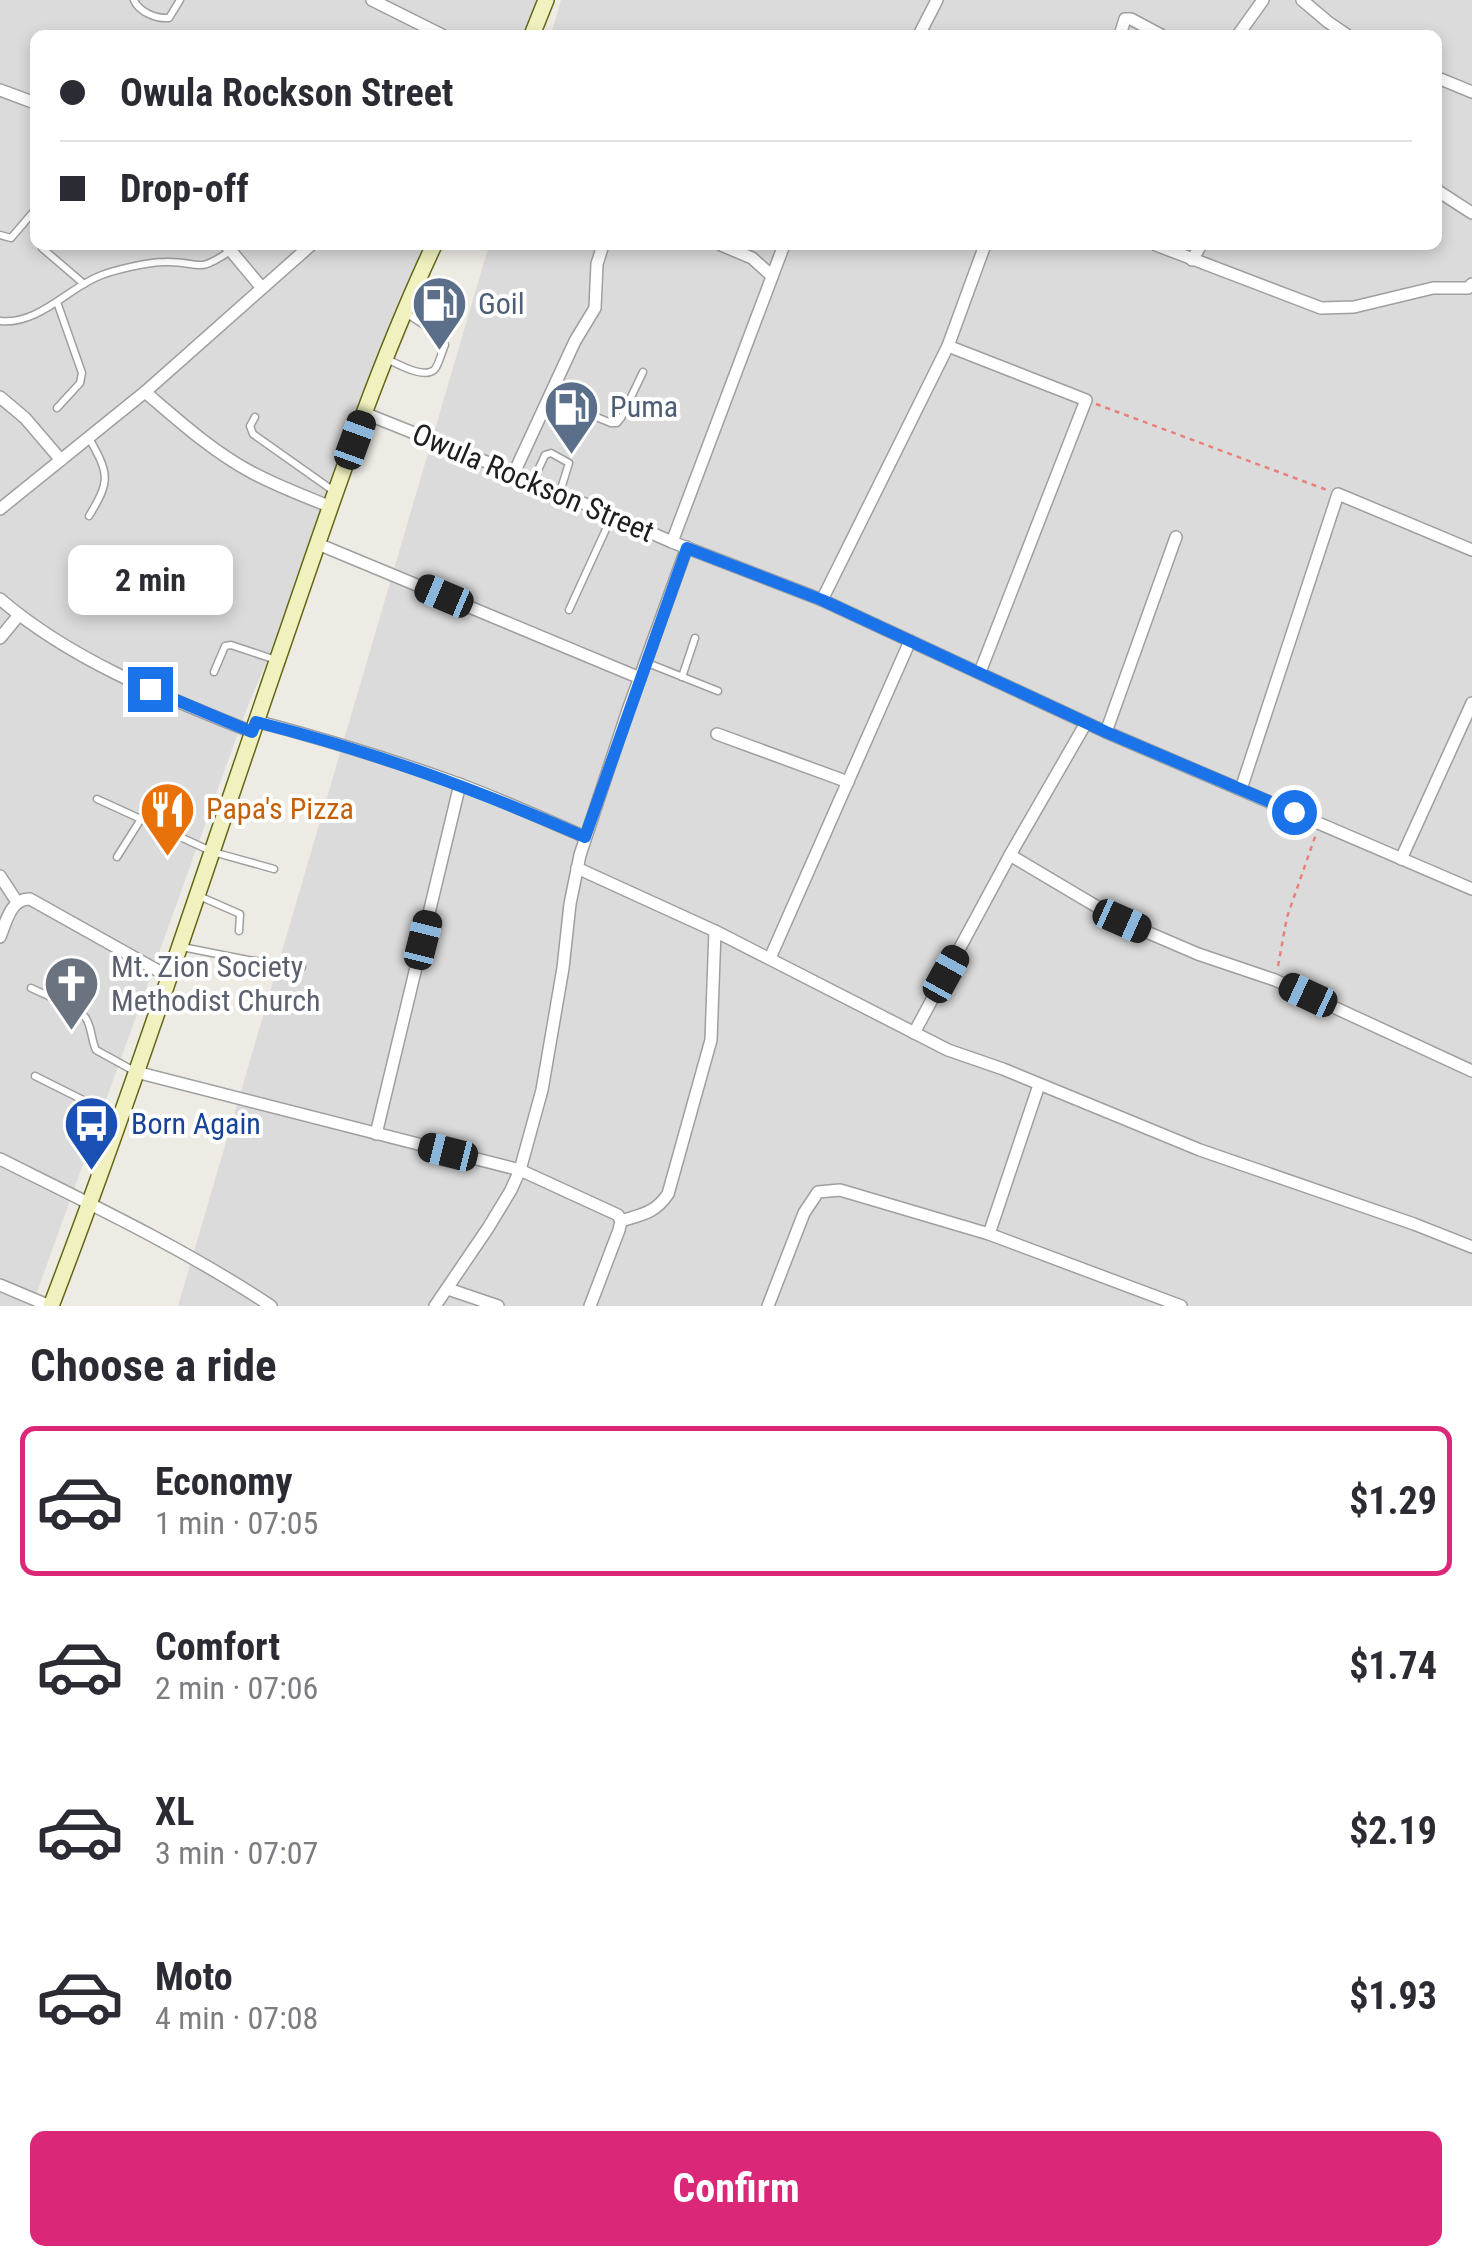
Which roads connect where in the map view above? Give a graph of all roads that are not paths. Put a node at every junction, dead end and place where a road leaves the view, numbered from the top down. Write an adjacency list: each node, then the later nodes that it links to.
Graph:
1 (134, 0): 2 (lane)
2 (180, 0)
3 (372, 0): 8 (street)
4 (546, 0): 9 (main road)
5 (938, 0): 10 (street)
6 (1264, 0): 13 (street)
7 (1302, 0): 14 (street)
8 (432, 30)
9 (534, 30)
10 (922, 30)
11 (1122, 30): 12 (street)
12 (1151, 30)
13 (1242, 30)
14 (1340, 30)
15 (1442, 80): 17 (street)
16 (0, 90): 18 (street)
17 (1472, 92)
18 (30, 101)
19 (1442, 193): 20 (street)
20 (1472, 212)
21 (30, 216): 22 (lane)
22 (0, 235)
23 (44, 250): 36 (lane)
24 (227, 250): 36 (lane)
25 (231, 250): 38 (street)
26 (306, 250): 38 (street)
27 (432, 250): 40 (main road)
28 (601, 250): 47 (street)
29 (733, 250): 35 (street)
30 (782, 250): 35 (street)
31 (983, 250): 42 (street)
32 (1168, 250): 34 (street)
33 (1198, 250): 34 (street)
34 (1192, 260): 37 (street)
35 (772, 276): 61 (street)
36 (84, 284): 39 (lane)
37 (1472, 284)
38 (262, 288): 45 (street)
39 (57, 302): 41 (lane); 48 (lane)
40 (404, 312): 43 (main road); 43 (lane)
41 (0, 321)
42 (948, 346): 66 (street); 75 (street)
43 (386, 359): 49 (main road)
44 (643, 372): 47 (lane)
45 (146, 392): 51 (street); 56 (street)
46 (0, 397): 52 (street)
47 (549, 397): 53 (street)
48 (58, 408)
49 (364, 414): 53 (street, Owula Rockson Street); 56 (main road)
50 (255, 416): 56 (lane)
51 (88, 437): 52 (street); 59 (lane)
52 (61, 460): 57 (street)
53 (514, 473): 54 (street, Owula Rockson Street)
54 (533, 481): 55 (street, Owula Rockson Street); 55 (lane)
55 (560, 493): 58 (street, Owula Rockson Street)
56 (333, 500): 62 (main road)
57 (0, 509)
58 (612, 515): 61 (street, Owula Rockson Street); 67 (lane)
59 (89, 516)
60 (1176, 536): 82 (street)
61 (672, 542): 63 (street, Owula Rockson Street)
62 (318, 544): 72 (main road); 77 (street)
63 (687, 548): 66 (street, Owula Rockson Street); 73 (street)
64 (1472, 550): 86 (street)
65 (0, 600): 68 (street)
66 (822, 600): 71 (street, Owula Rockson Street)
67 (569, 610)
68 (18, 615): 69 (street); 81 (street)
69 (0, 638)
70 (695, 638): 76 (lane)
71 (910, 641): 75 (street, Owula Rockson Street); 84 (street)
72 (277, 660): 74 (lane); 81 (main road)
73 (646, 662): 76 (lane); 77 (street)
74 (214, 672)
75 (980, 672): 80 (street, Owula Rockson Street)
76 (682, 677): 78 (lane)
77 (640, 678): 89 (street)
78 (718, 691)
79 (1472, 704): 93 (street)
80 (1086, 723): 82 (street, Owula Rockson Street); 91 (street)
81 (254, 727): 85 (street); 90 (main road)
82 (1106, 732): 86 (street, Owula Rockson Street)
83 (716, 734): 84 (street)
84 (848, 782): 104 (street)
85 (460, 784): 89 (street); 114 (street)
86 (1241, 790): 93 (street, Owula Rockson Street)
87 (98, 799): 88 (lane)
88 (141, 819): 90 (lane); 92 (lane)
89 (585, 837): 94 (street)
90 (213, 852): 95 (lane); 98 (main road)
91 (1010, 855): 108 (street); 109 (street)
92 (116, 858)
93 (1402, 859): 97 (street, Owula Rockson Street)
94 (576, 868): 101 (street); 116 (street)
95 (274, 870)
96 (0, 876): 99 (street)
97 (1472, 890)
98 (199, 896): 100 (lane); 103 (main road)
99 (16, 902): 102 (street); 106 (street)
100 (239, 931)
101 (715, 931): 104 (street); 118 (street)
102 (0, 937)
103 (182, 947): 105 (lane); 106 (main road)
104 (770, 958): 108 (street)
105 (302, 968)
106 (171, 978): 110 (main road)
107 (31, 988): 110 (lane)
108 (914, 1034): 112 (street)
109 (1472, 1071)
110 (136, 1072): 113 (main road); 114 (street)
111 (35, 1076): 113 (lane)
112 (1039, 1085): 119 (street); 120 (street)
113 (120, 1118): 117 (main road)
114 (376, 1134): 116 (street)
115 (0, 1159): 117 (street)
116 (520, 1170): 118 (street); 122 (street)
117 (90, 1204): 124 (main road); 125 (street)
118 (622, 1221): 128 (street)
119 (989, 1234): 123 (street); 129 (street)
120 (1472, 1247)
121 (0, 1285): 124 (street)
122 (448, 1289): 126 (street); 127 (street)
123 (1146, 1300): 130 (street)
124 (51, 1306)
125 (271, 1306)
126 (435, 1306)
127 (498, 1306)
128 (590, 1306)
129 (768, 1306)
130 (1181, 1306)

